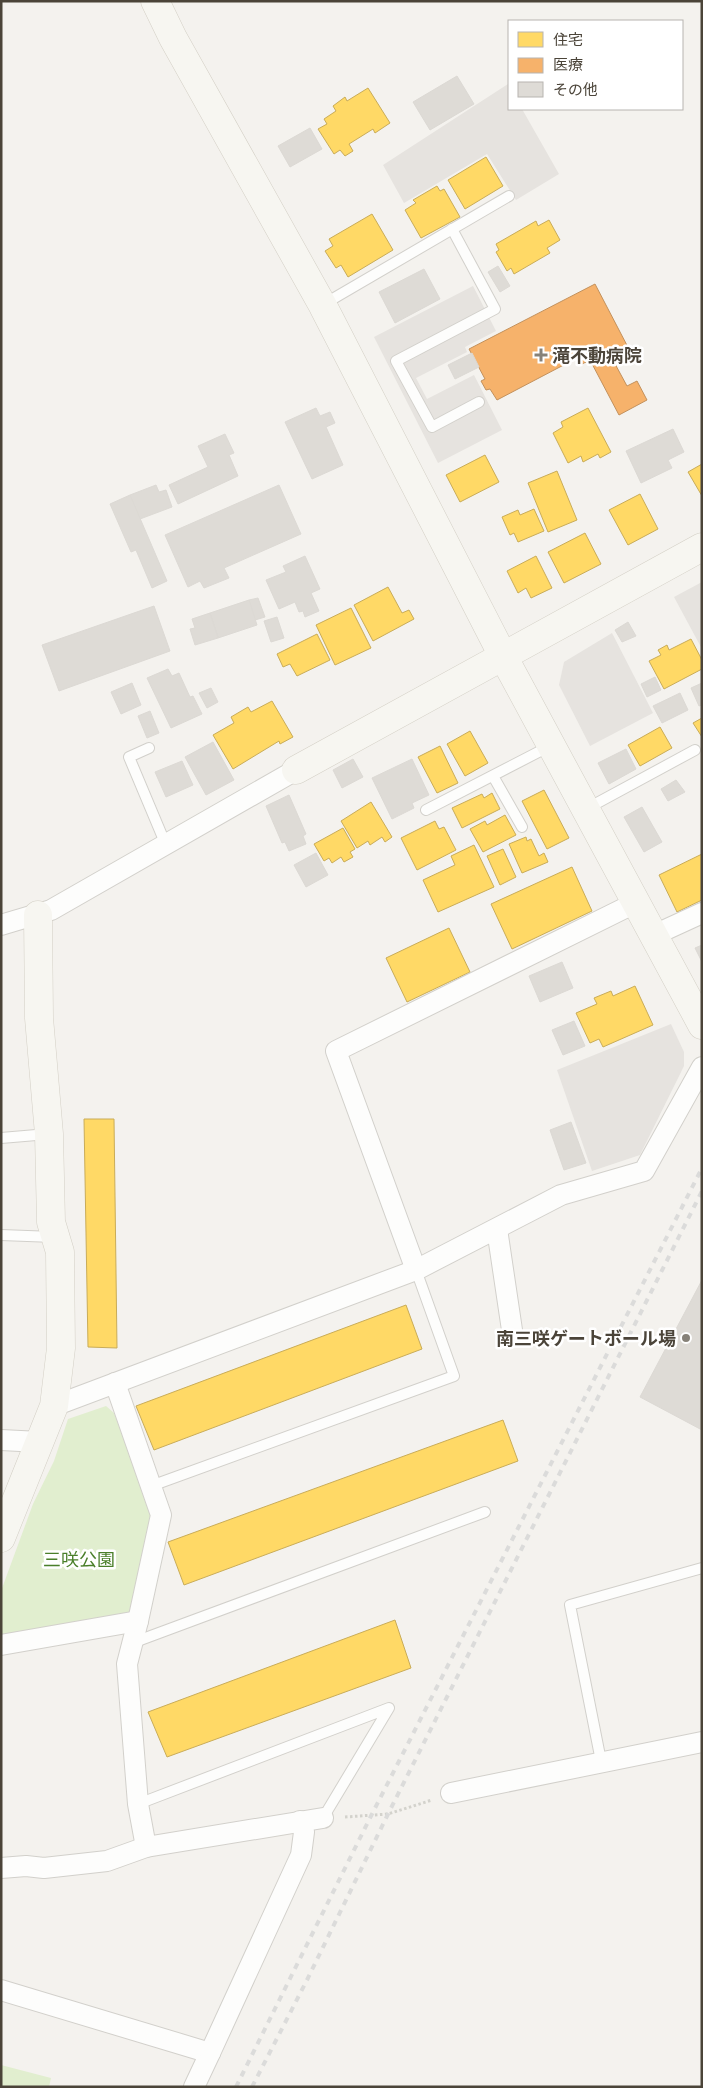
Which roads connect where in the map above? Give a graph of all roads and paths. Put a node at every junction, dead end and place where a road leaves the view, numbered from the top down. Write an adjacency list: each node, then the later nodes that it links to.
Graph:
1 (155, 1): 4 (street)
2 (509, 196): 3 (lane)
3 (452, 229): 4 (lane); 5 (lane)
4 (322, 306): 7 (street)
5 (479, 402)
6 (702, 547): 7 (street)
7 (503, 656): 8 (street); 11 (street)
8 (551, 745): 12 (lane); 13 (street)
9 (149, 748): 16 (lane)
10 (695, 750): 13 (lane)
11 (296, 770): 16 (street)
12 (493, 776): 14 (lane); 15 (lane)
13 (586, 809): 17 (street)
14 (426, 810)
15 (522, 827)
16 (166, 845): 19 (street)
17 (635, 904): 21 (street); 29 (street)
18 (702, 913): 21 (street)
19 (38, 915): 20 (street); 24 (street)
20 (1, 925)
21 (652, 936): 22 (street)
22 (702, 1025)
23 (702, 1067): 26 (street)
24 (49, 1134): 25 (lane); 28 (street)
25 (1, 1138)
26 (496, 1229): 29 (street); 30 (street)
27 (1, 1235): 28 (lane)
28 (55, 1237): 32 (street)
29 (416, 1270): 31 (street); 35 (lane)
30 (512, 1330)
31 (115, 1383): 32 (street); 35 (street)
32 (54, 1406): 34 (street)
33 (1, 1440): 34 (street)
34 (40, 1442): 37 (street)
35 (151, 1486): 39 (street)
36 (485, 1512): 40 (lane)
37 (1, 1538)
38 (702, 1568): 43 (lane)
39 (138, 1621): 40 (street); 41 (street)
40 (132, 1643): 45 (street)
41 (1, 1645)
42 (702, 1742): 43 (street)
43 (601, 1761): 44 (street)
44 (451, 1793): 46 (path)
45 (138, 1804): 46 (lane); 48 (street)
46 (324, 1818): 47 (street)
47 (300, 1821): 48 (street); 51 (street)
48 (146, 1847): 49 (street)
49 (1, 1868)
50 (1, 1990): 51 (street)
51 (210, 2053): 52 (street)
52 (194, 2087)

